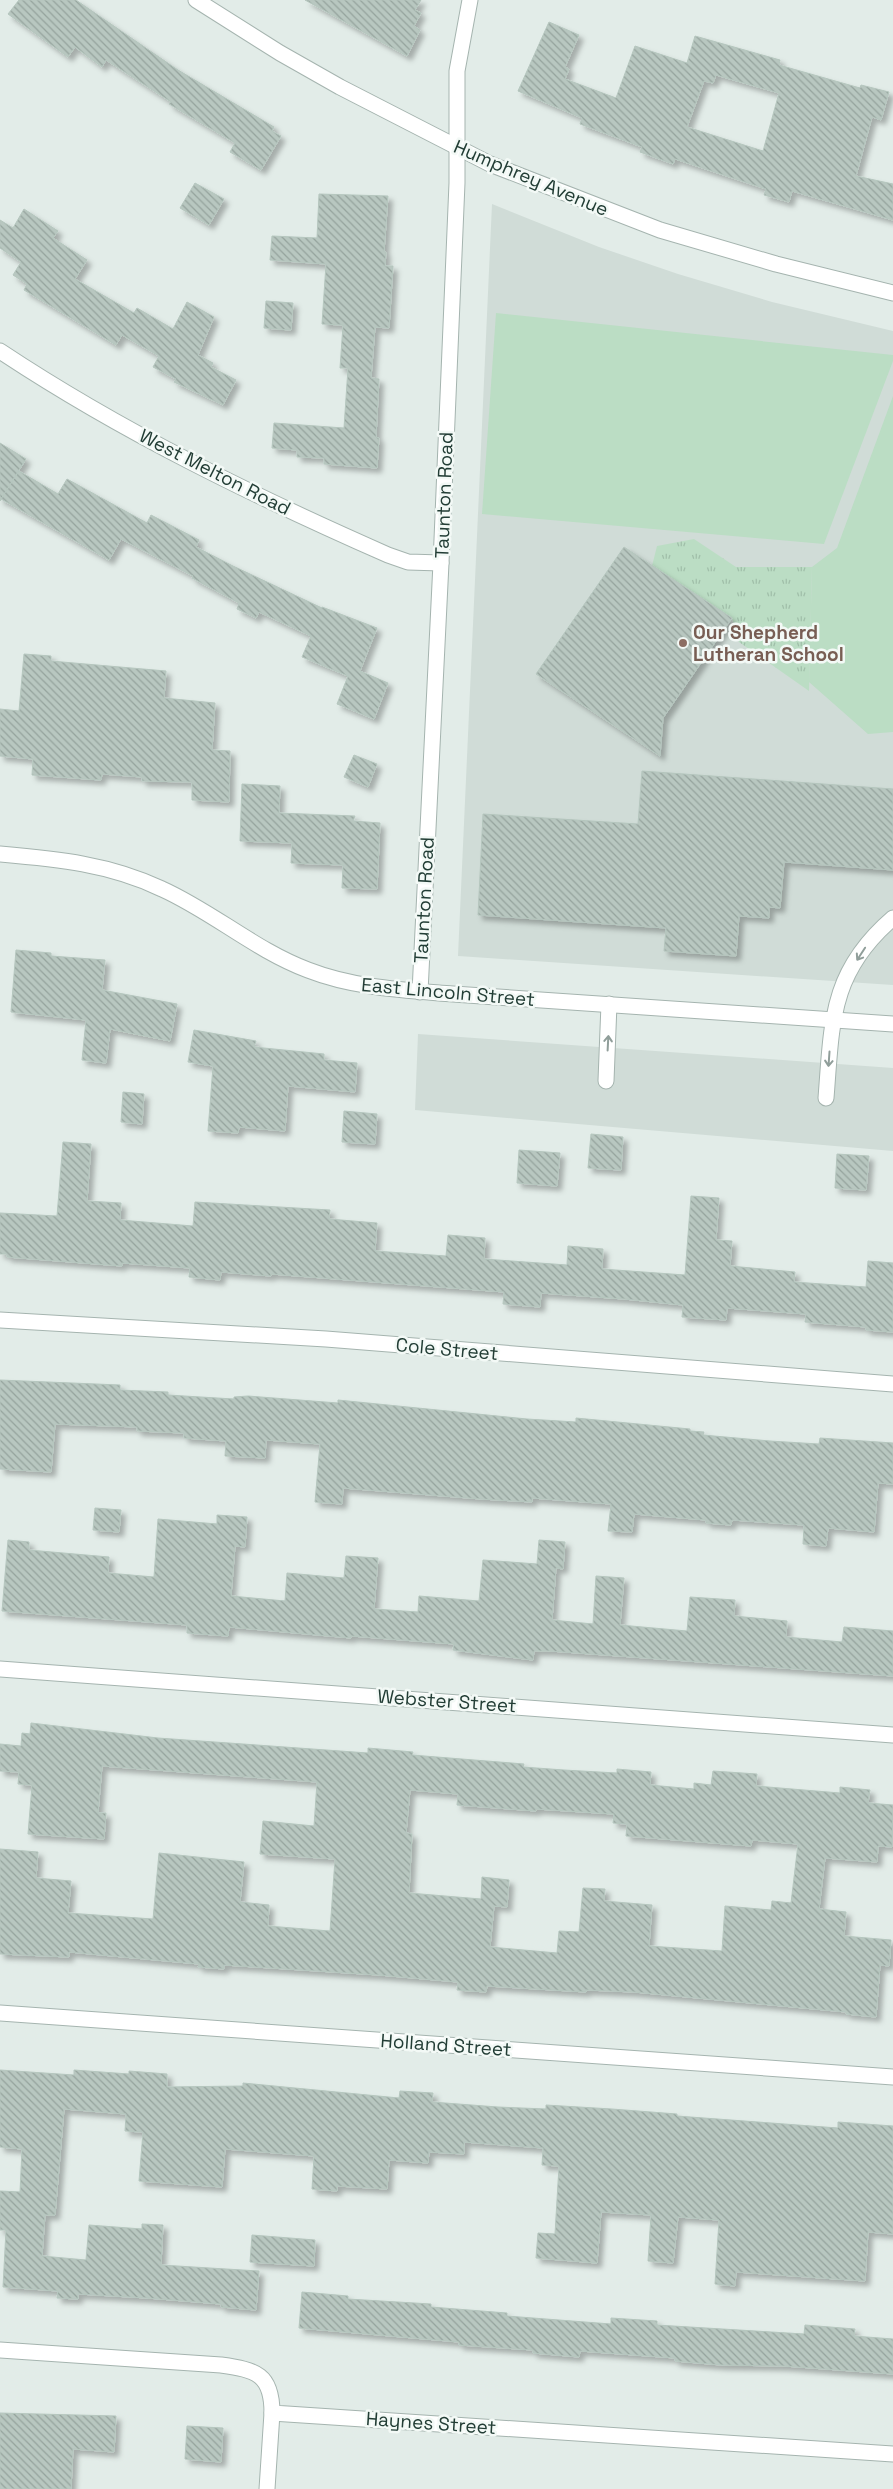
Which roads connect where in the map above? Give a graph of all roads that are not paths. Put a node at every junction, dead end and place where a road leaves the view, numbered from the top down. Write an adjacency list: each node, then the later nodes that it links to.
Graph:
1 (196, 0): 3 (street, Humphrey Avenue)
2 (470, 0): 3 (street, Taunton Road)
3 (457, 147): 4 (street, Humphrey Avenue); 6 (street, Taunton Road)
4 (893, 293)
5 (0, 351): 6 (street, West Melton Road)
6 (442, 563): 9 (street, Taunton Road)
7 (0, 854): 9 (street, East Lincoln Street)
8 (893, 918): 11 (street, one-way to 11)
9 (420, 992): 10 (street, East Lincoln Street)
10 (609, 1004): 11 (street, East Lincoln Street); 13 (street, one-way to 10)
11 (832, 1019): 12 (street, East Lincoln Street); 14 (street, one-way to 14)
12 (893, 1024)
13 (606, 1081)
14 (826, 1098)
15 (0, 1320): 16 (street, Cole Street)
16 (893, 1384)
17 (0, 1669): 18 (street, Webster Street)
18 (893, 1735)
19 (0, 2013): 20 (street, Holland Street)
20 (893, 2077)
21 (0, 2350): 22 (street)
22 (272, 2413): 23 (street, Haynes Street); 24 (street)
23 (893, 2454)
24 (267, 2489)

